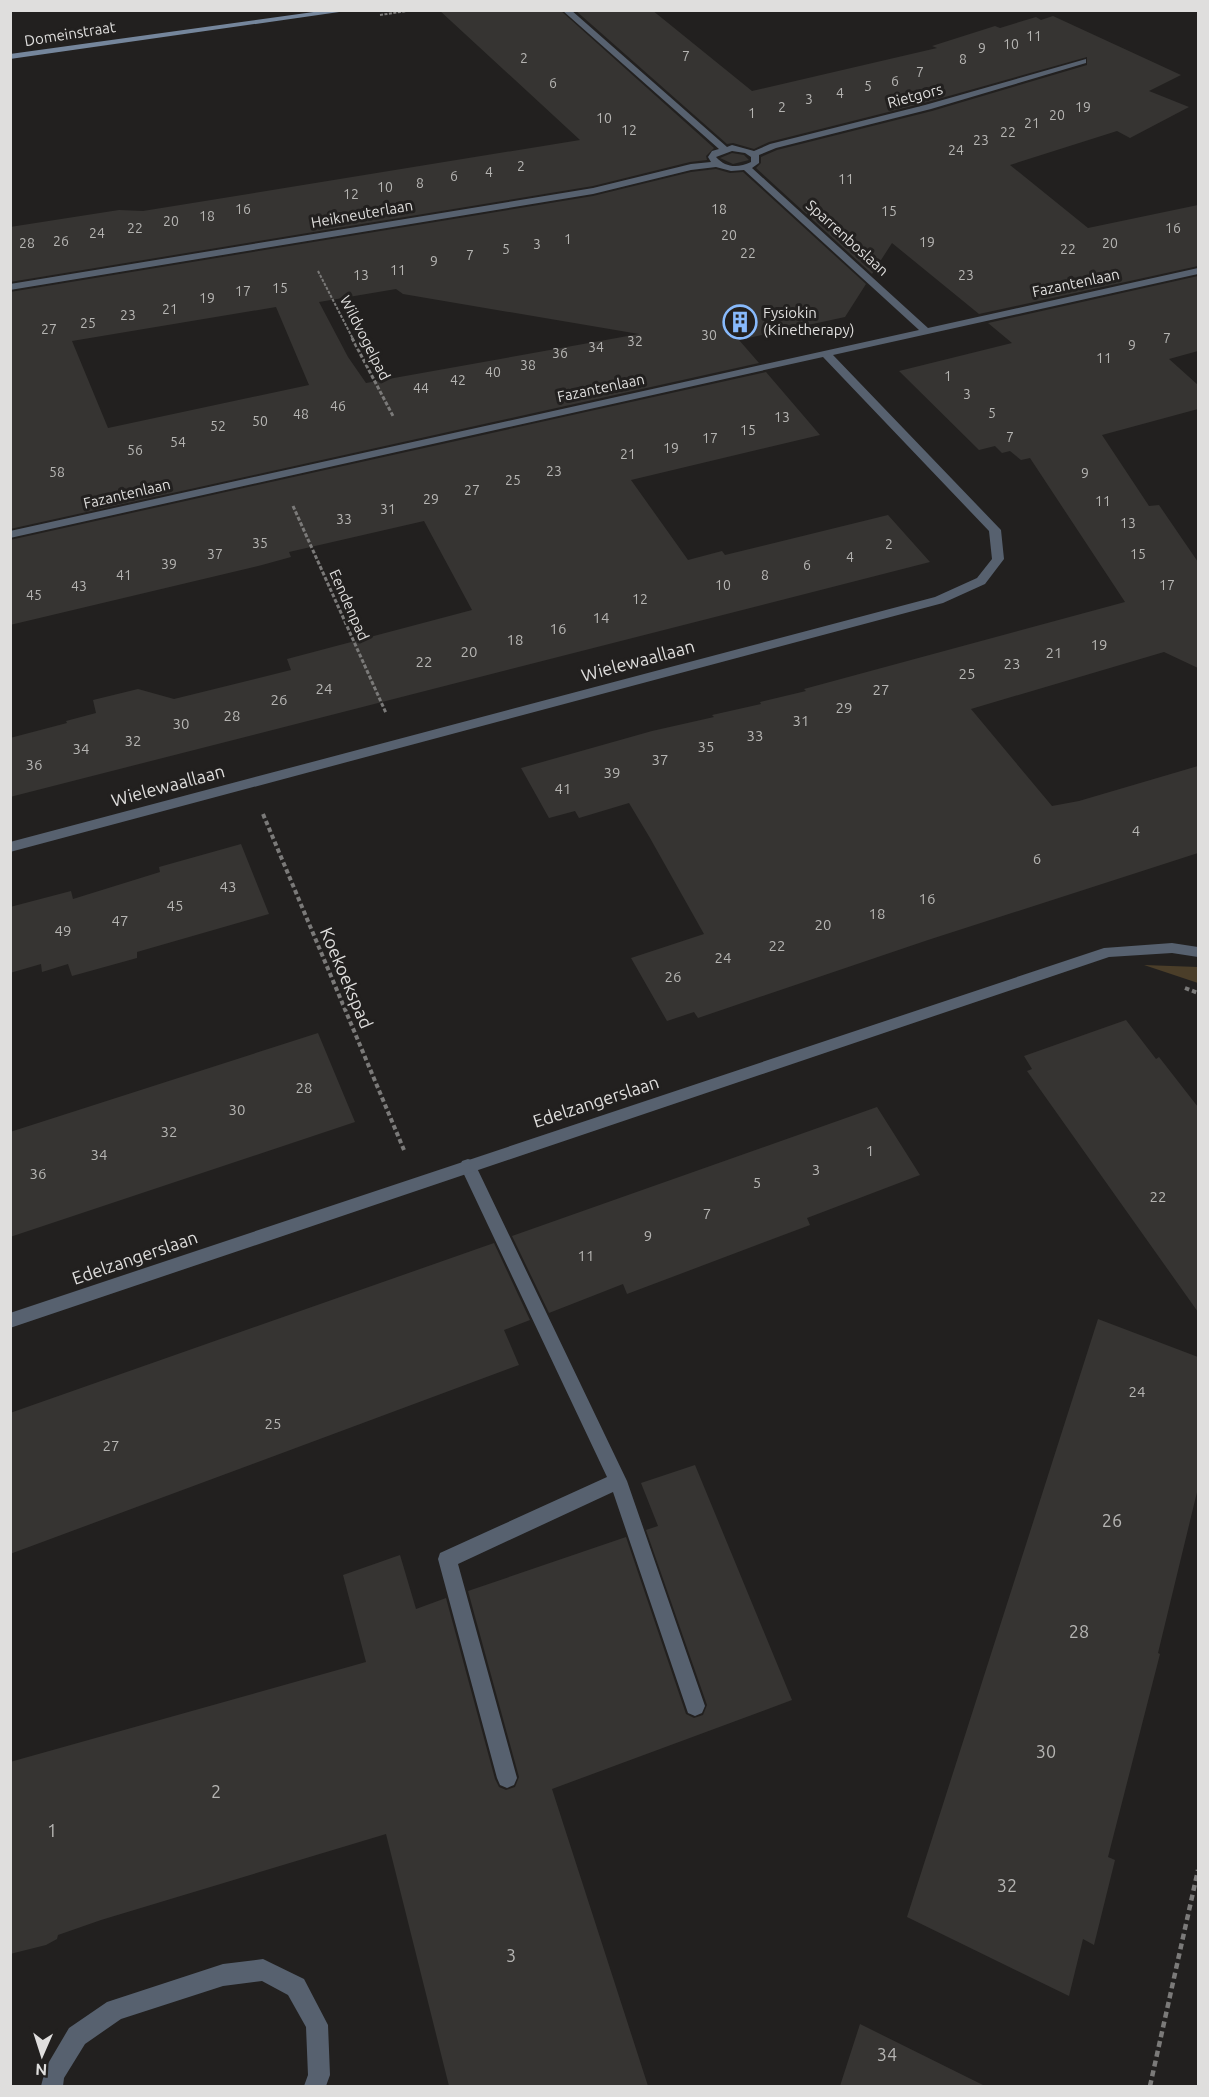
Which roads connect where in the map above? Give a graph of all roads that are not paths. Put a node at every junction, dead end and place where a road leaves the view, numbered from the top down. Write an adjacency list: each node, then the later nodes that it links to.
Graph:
1 (349, 10): 3 (street, Domeinstraat)
2 (566, 10): 5 (street)
3 (10, 57)
4 (1083, 62): 6 (street, Rietgors)
5 (724, 149): 6 (street); 7 (street)
6 (754, 154): 8 (street)
7 (716, 164): 8 (street); 10 (street, Heikneuterlaan)
8 (746, 167): 11 (street, Sparrenboslaan)
9 (1198, 271): 11 (street, Fazantenlaan)
10 (10, 287)
11 (927, 332): 12 (street, Fazantenlaan)
12 (826, 354): 13 (street, Fazantenlaan); 14 (street, Wielewaallaan)
13 (10, 535)
14 (10, 847)
15 (1198, 952): 16 (street, Edelzangerslaan)
16 (468, 1166): 17 (street, Edelzangerslaan); 18 (street)
17 (10, 1321)
18 (618, 1481): 19 (street); 20 (street)
19 (695, 1706)
20 (507, 1778)
21 (52, 2086): 22 (street)
22 (315, 2086)

